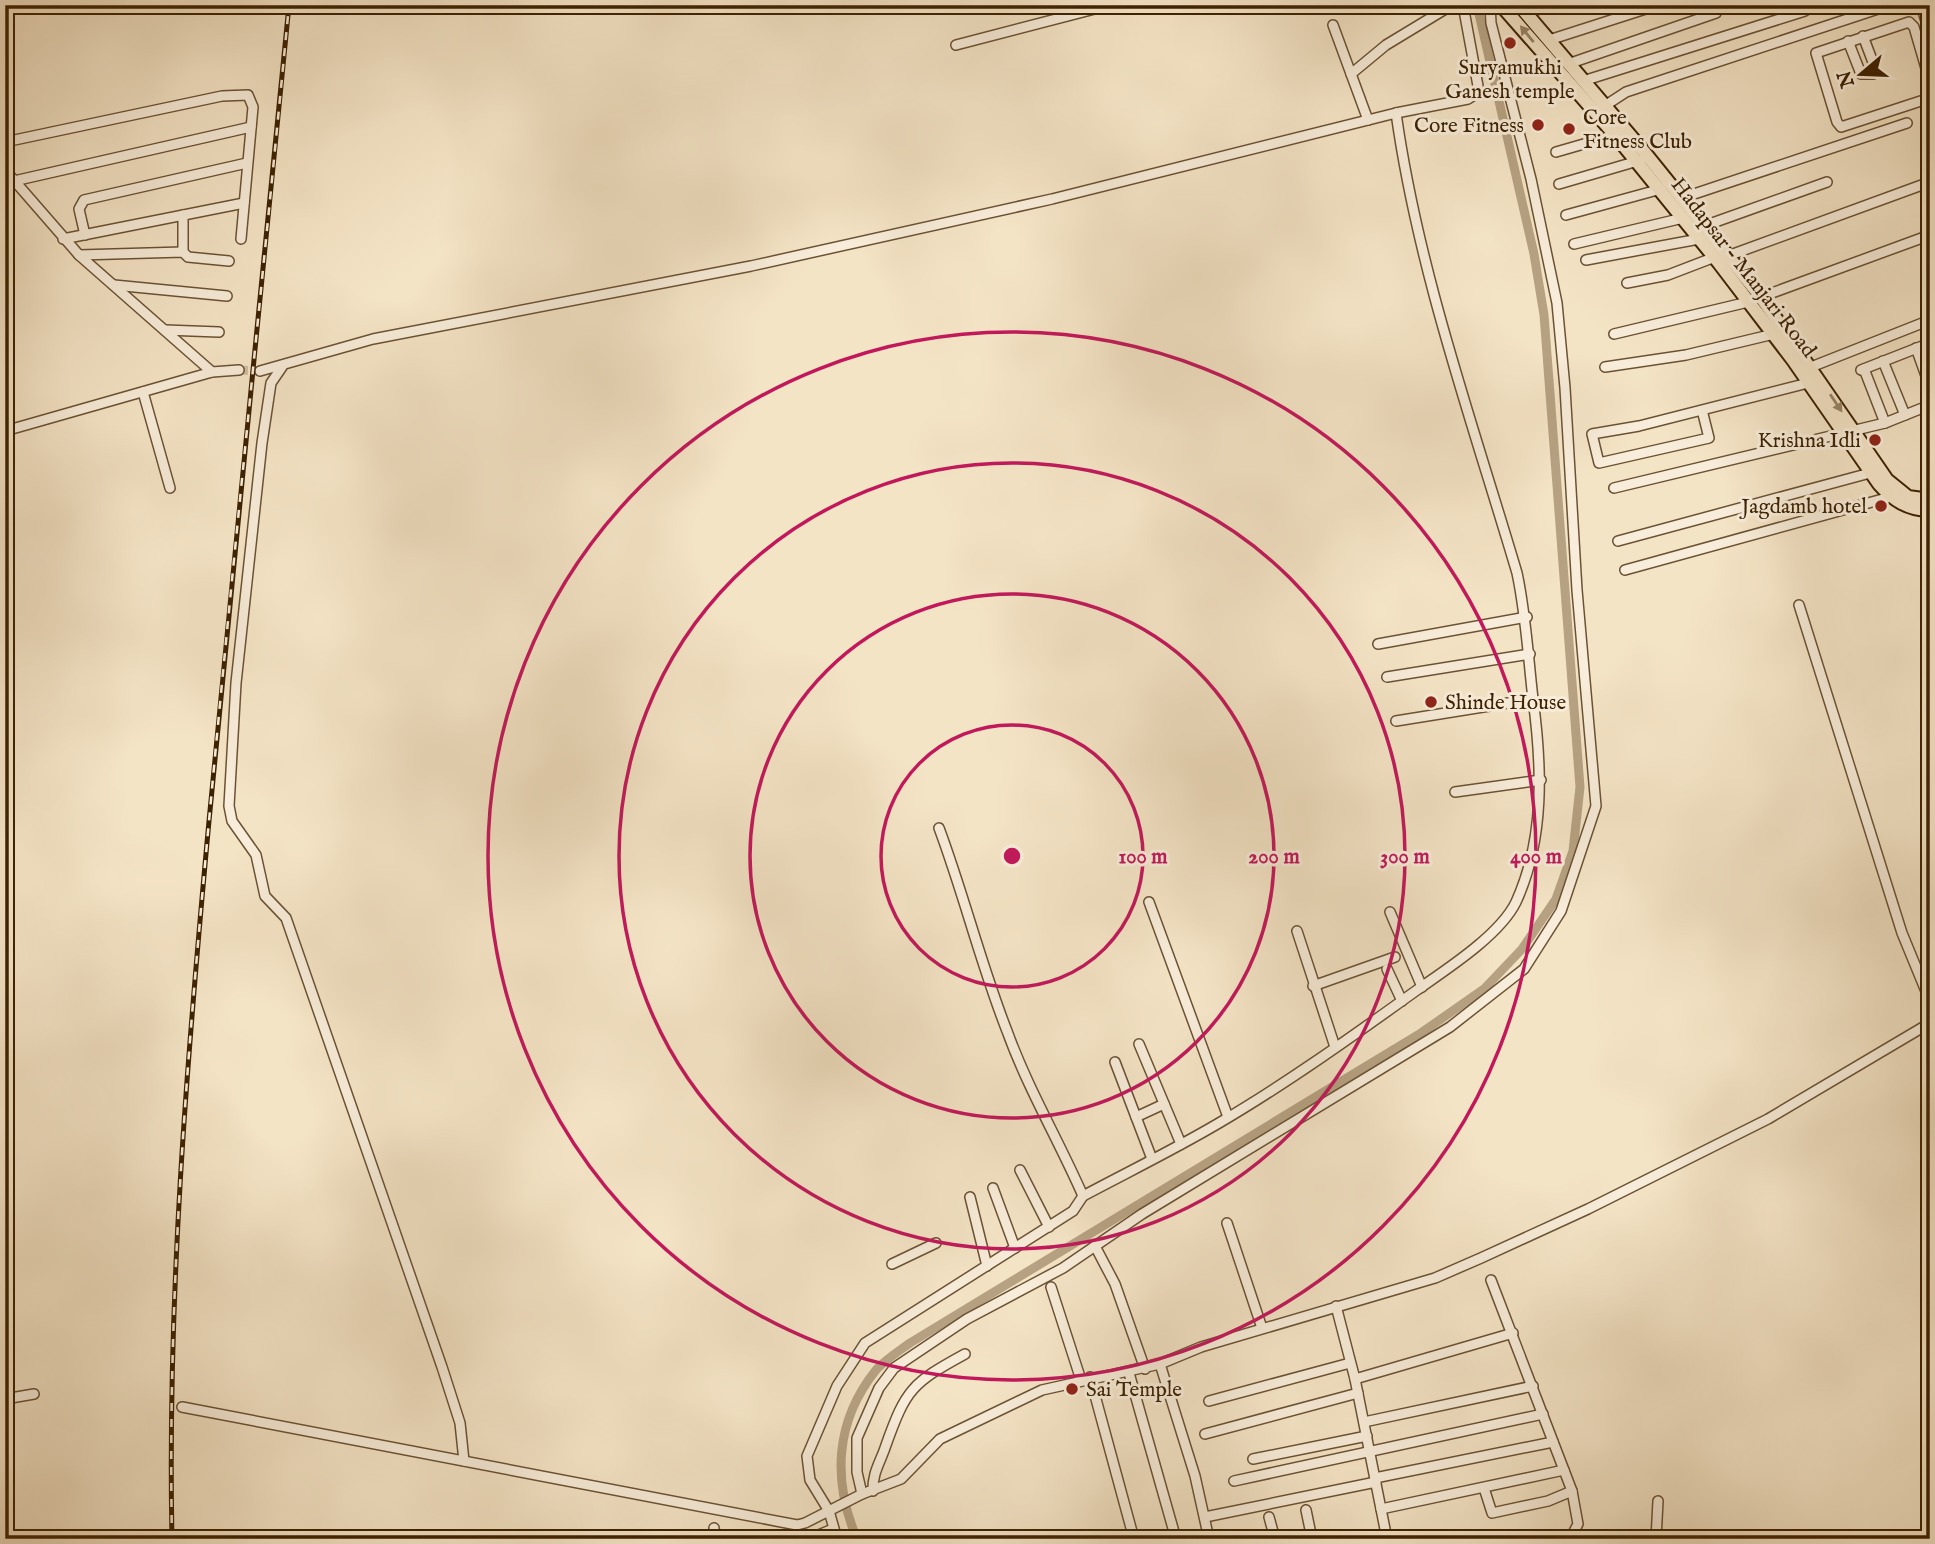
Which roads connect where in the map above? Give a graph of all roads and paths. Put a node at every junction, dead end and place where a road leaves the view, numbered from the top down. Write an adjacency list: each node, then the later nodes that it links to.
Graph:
1 (1110, 5): 22 (street)
2 (1282, 5): 12 (street)
3 (1452, 5): 24 (street)
4 (1463, 5): 29 (street)
5 (1490, 5): 132 (street)
6 (1501, 5): 28 (main road, Hadapsar - Manjari Road, one-way to 6)
7 (1553, 5): 13 (street)
8 (1658, 5): 20 (street)
9 (1890, 5): 11 (street)
10 (1921, 5): 18 (street)
11 (1879, 7): 16 (street)
12 (1271, 8)
13 (1522, 9): 20 (main road, Hadapsar - Manjari Road)
14 (1805, 11): 25 (street)
15 (1716, 13): 23 (street)
16 (1852, 20): 19 (street); 28 (street)
17 (1334, 26): 24 (street)
18 (1930, 34)
19 (1861, 36): 21 (street); 21 (street); 26 (street)
20 (1549, 40): 23 (main road, Hadapsar - Manjari Road)
21 (1848, 41): 27 (street)
22 (956, 45)
23 (1568, 64): 25 (main road, Hadapsar - Manjari Road)
24 (1351, 74): 30 (street)
25 (1583, 81): 28 (main road, Hadapsar - Manjari Road)
26 (1930, 82)
27 (1930, 98)
28 (1597, 106): 33 (main road, Hadapsar - Manjari Road); 36 (main road, Hadapsar - Manjari Road)
29 (1396, 113): 30 (street); 98 (street)
30 (1367, 120): 74 (street)
31 (1907, 123): 44 (street)
32 (251, 127): 34 (street); 37 (street); 39 (street)
33 (1615, 135): 35 (street); 36 (main road, Hadapsar - Manjari Road)
34 (5, 142)
35 (1556, 152)
36 (1643, 159): 42 (street); 43 (main road, Hadapsar - Manjari Road); 44 (main road, Hadapsar - Manjari Road)
37 (247, 163): 45 (street); 50 (street)
38 (5, 170): 39 (street)
39 (14, 181): 52 (street)
40 (1827, 182): 49 (street)
41 (1930, 182): 58 (street)
42 (1559, 184)
43 (1661, 190): 47 (street); 48 (main road, Hadapsar - Manjari Road)
44 (1682, 198): 49 (main road, Hadapsar - Manjari Road)
45 (244, 203): 46 (street); 53 (street)
46 (183, 215): 50 (street); 56 (street)
47 (1566, 215)
48 (1683, 218): 54 (main road, Hadapsar - Manjari Road); 55 (street)
49 (1704, 226): 58 (main road, Hadapsar - Manjari Road)
50 (85, 234): 52 (street)
51 (1930, 235): 64 (street)
52 (63, 239): 57 (street)
53 (241, 239)
54 (1699, 239): 58 (main road, Hadapsar - Manjari Road); 59 (street)
55 (1574, 244)
56 (183, 252): 57 (street); 60 (street)
57 (79, 255): 62 (street)
58 (1720, 258): 61 (street); 64 (main road, Hadapsar - Manjari Road); 65 (main road, Hadapsar - Manjari Road)
59 (1586, 260)
60 (229, 261)
61 (1627, 283)
62 (114, 285): 63 (street); 67 (street)
63 (227, 296)
64 (1762, 297): 69 (main road, Hadapsar - Manjari Road)
65 (1748, 302): 69 (main road, Hadapsar - Manjari Road); 70 (street)
66 (1930, 320): 76 (street)
67 (165, 330): 68 (street); 79 (street)
68 (219, 332)
69 (1780, 333): 75 (street); 76 (main road, Hadapsar - Manjari Road); 80 (main road, Hadapsar - Manjari Road)
70 (1614, 334)
71 (1930, 343): 72 (street)
72 (1916, 348): 73 (street); 81 (street)
73 (1883, 361): 85 (street); 86 (street)
74 (282, 366): 78 (street); 161 (street)
75 (1605, 367)
76 (1811, 367): 80 (main road, Hadapsar - Manjari Road)
77 (239, 370): 79 (street)
78 (260, 371)
79 (212, 372): 82 (street)
80 (1814, 381): 84 (street); 88 (main road, Hadapsar - Manjari Road)
81 (1930, 387)
82 (143, 393): 87 (street); 90 (street)
83 (1930, 405): 85 (street)
84 (1702, 410): 84 (street)
85 (1905, 415): 86 (street)
86 (1885, 423): 88 (street)
87 (5, 432)
88 (1848, 432): 89 (main road, Hadapsar - Manjari Road); 91 (street); 93 (main road, Hadapsar - Manjari Road)
89 (1870, 473): 92 (main road, Hadapsar - Manjari Road); 95 (street)
90 (170, 488)
91 (1614, 488)
92 (1890, 497): 94 (main road); 96 (street)
93 (1930, 500)
94 (1930, 510)
95 (1618, 541)
96 (1625, 570)
97 (1799, 605): 115 (street)
98 (1527, 617): 99 (street); 100 (street)
99 (1378, 643)
100 (1530, 654): 101 (street); 102 (street)
101 (1387, 677)
102 (1533, 699): 103 (street); 104 (street)
103 (1396, 721)
104 (1541, 780): 105 (street); 113 (street)
105 (1455, 792)
106 (939, 828): 127 (street)
107 (1149, 902): 122 (street)
108 (1390, 912): 113 (street)
109 (1297, 931): 112 (street)
110 (1395, 957): 112 (street)
111 (1387, 969): 114 (street)
112 (1313, 986): 118 (street)
113 (1422, 987): 114 (street)
114 (1402, 1001): 118 (street)
115 (1930, 1001)
116 (1930, 1023): 138 (street)
117 (1139, 1044): 120 (street)
118 (1335, 1047): 122 (street)
119 (1115, 1062): 121 (street)
120 (1164, 1104): 121 (street); 123 (street)
121 (1136, 1116): 124 (street)
122 (1228, 1117): 123 (street)
123 (1181, 1144): 124 (street)
124 (1152, 1159): 127 (street)
125 (1020, 1170): 130 (street)
126 (993, 1188): 133 (street)
127 (1083, 1196): 130 (street)
128 (970, 1197): 135 (street)
129 (1227, 1223): 139 (street)
130 (1049, 1227): 133 (street)
131 (936, 1242): 134 (street)
132 (1095, 1246): 144 (street); 168 (street)
133 (1015, 1248): 135 (street)
134 (892, 1264)
135 (987, 1266): 172 (street)
136 (1491, 1280): 140 (street)
137 (1051, 1287): 147 (street)
138 (1336, 1306): 139 (street); 142 (street)
139 (1262, 1328): 143 (street)
140 (1513, 1333): 146 (street); 148 (street)
141 (965, 1354): 166 (street)
142 (1350, 1363): 146 (street); 152 (street)
143 (1160, 1364): 144 (street); 173 (street)
144 (1145, 1369): 145 (street)
145 (1129, 1373): 147 (street); 180 (street)
146 (1355, 1378): 149 (street)
147 (1086, 1379): 166 (street); 179 (street)
148 (1533, 1386): 154 (street); 155 (street)
149 (1358, 1393): 155 (street); 156 (street)
150 (34, 1394): 151 (street)
151 (5, 1399)
152 (1209, 1401)
153 (182, 1407): 161 (street)
154 (1543, 1415): 158 (street); 159 (street)
155 (1364, 1422): 157 (street)
156 (1205, 1434)
157 (1367, 1436): 159 (street); 160 (street)
158 (1553, 1441): 162 (street); 163 (street)
159 (1370, 1452): 163 (street); 164 (street)
160 (1253, 1459)
161 (464, 1461): 172 (street)
162 (1564, 1470): 165 (street); 167 (street)
163 (1375, 1480): 170 (street); 173 (street)
164 (1234, 1481)
165 (1484, 1488): 167 (street); 170 (street)
166 (873, 1491): 168 (street)
167 (1572, 1491): 185 (street)
168 (862, 1494): 172 (street)
169 (1658, 1501): 186 (street)
170 (1381, 1509): 184 (street)
171 (1306, 1510): 183 (street)
172 (829, 1511): 176 (street)
173 (1205, 1517): 181 (street)
174 (1269, 1517): 182 (street)
175 (714, 1528): 177 (street)
176 (835, 1534): 178 (street)
177 (715, 1539)
178 (809, 1539)
179 (1134, 1539)
180 (1176, 1539)
181 (1209, 1539)
182 (1275, 1539)
183 (1312, 1539)
184 (1387, 1539)
185 (1570, 1539)
186 (1656, 1539)

